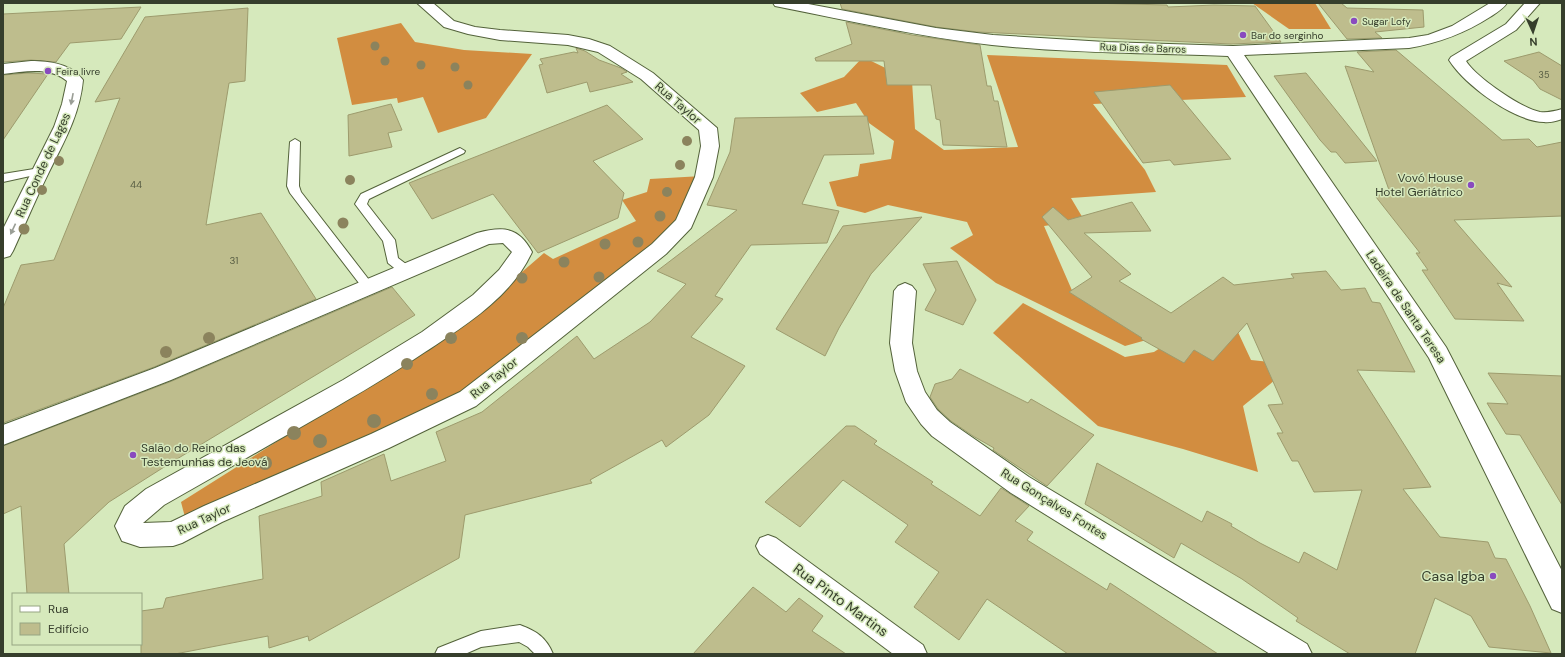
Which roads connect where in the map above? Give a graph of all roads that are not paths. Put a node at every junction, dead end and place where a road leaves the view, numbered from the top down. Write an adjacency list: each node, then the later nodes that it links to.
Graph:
1 (424, 3): 13 (street, Rua Taylor)
2 (780, 3): 5 (street, Rua Dias de Barros)
3 (1500, 3): 5 (street, Rua Dias de Barros)
4 (1533, 3): 7 (street)
5 (1233, 51): 18 (street, Ladeira de Santa Teresa)
6 (3, 69): 10 (street, Rua Conde de Lages, one-way to 10)
7 (1562, 114)
8 (295, 142): 14 (lane)
9 (460, 151): 13 (lane)
10 (40, 171): 11 (lane); 12 (street, Rua Conde de Lages, one-way to 12)
11 (3, 178)
12 (3, 251)
13 (406, 270): 14 (street, Rua Taylor)
14 (369, 288): 16 (street, Rua Taylor)
15 (905, 291): 22 (street, Rua Gonçalves Fontes)
16 (3, 435)
17 (768, 546): 21 (street, Rua Pinto Martins)
18 (1562, 600)
19 (444, 654): 20 (lane)
20 (544, 654)
21 (914, 654)
22 (1297, 654)

